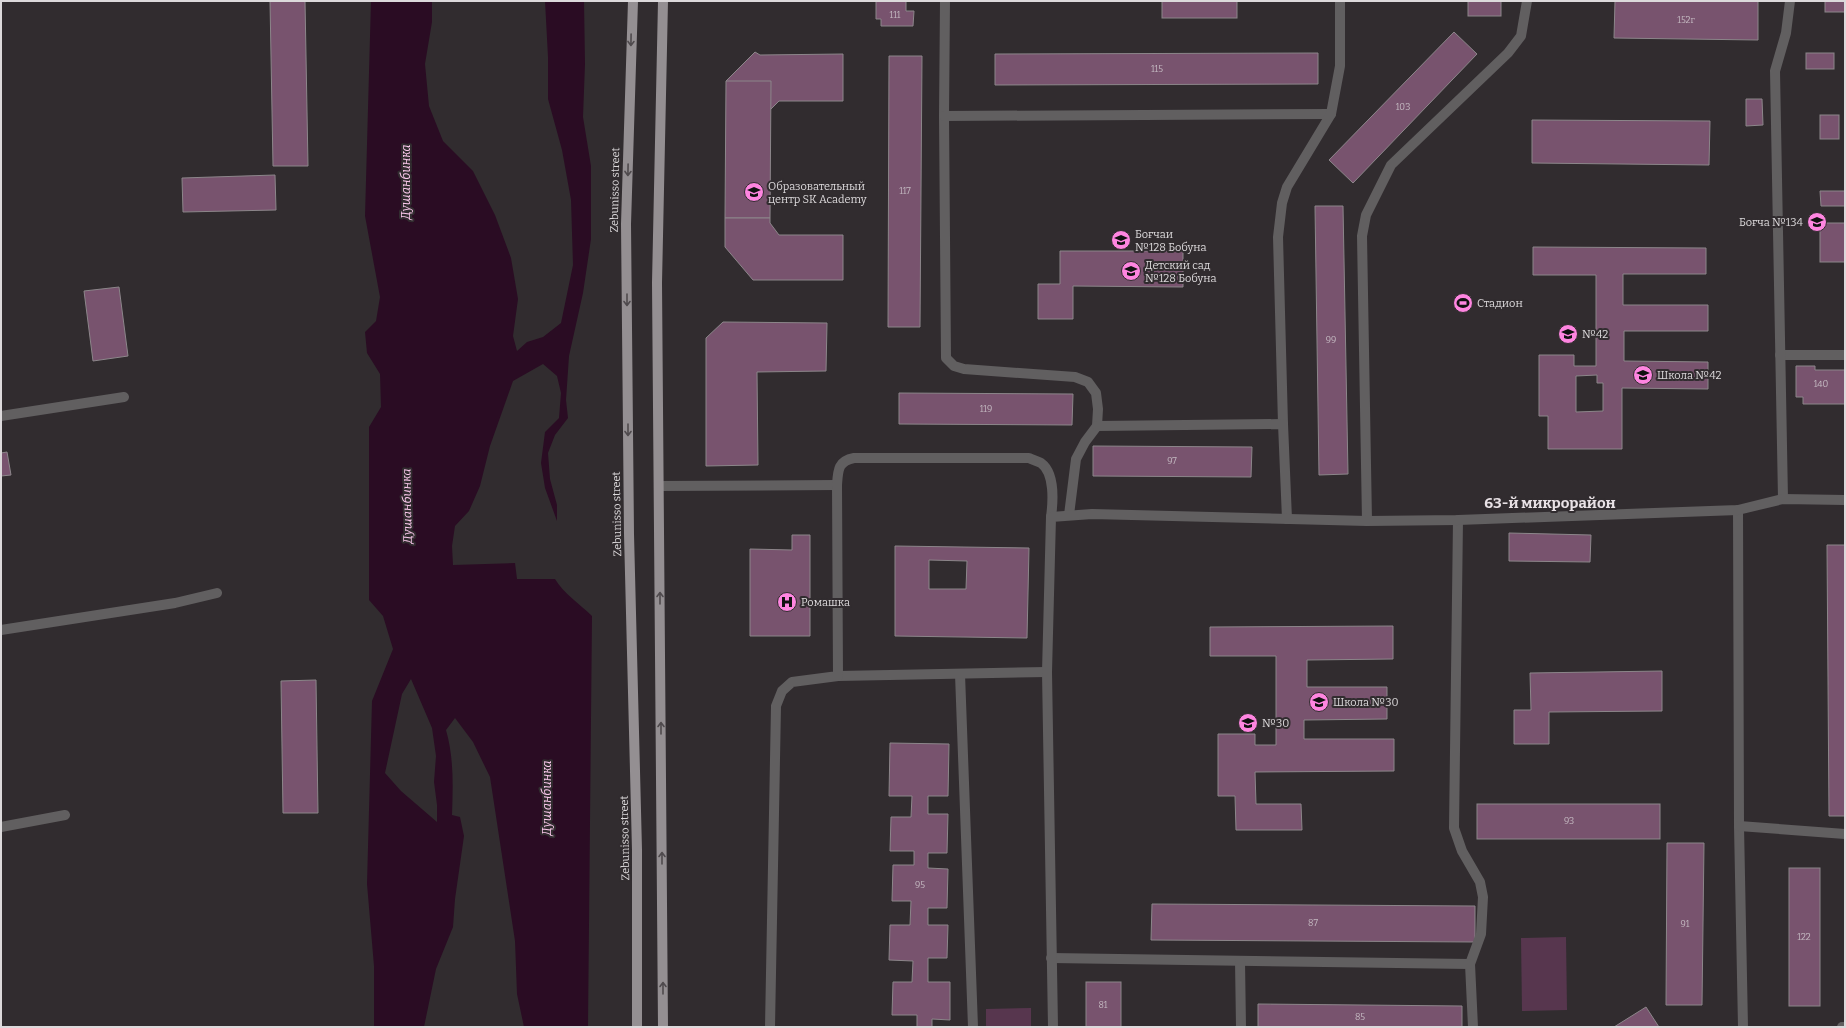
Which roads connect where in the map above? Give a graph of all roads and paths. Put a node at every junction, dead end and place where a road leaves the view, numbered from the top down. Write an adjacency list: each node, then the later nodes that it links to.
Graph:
1 (633, 1): 37 (main road, Zebunisso street, one-way to 37)
2 (663, 1): 16 (main road)
3 (946, 1): 8 (street)
4 (1340, 1): 7 (street)
5 (1527, 1): 24 (street)
6 (1790, 1): 9 (street)
7 (1331, 114): 8 (street); 13 (street)
8 (944, 116): 14 (street)
9 (1780, 355): 10 (street); 17 (street)
10 (1845, 355)
11 (124, 397): 12 (street)
12 (1, 416)
13 (1283, 424): 14 (street); 22 (street)
14 (1097, 426): 20 (street)
15 (837, 485): 16 (street); 21 (street); 29 (street)
16 (659, 486): 38 (main road, one-way to 16)
17 (1783, 498): 18 (street); 19 (street)
18 (1845, 500)
19 (1738, 510): 23 (street); 31 (street)
20 (1069, 515): 21 (street); 22 (street)
21 (1051, 516): 27 (street)
22 (1287, 519): 24 (street)
23 (1458, 520): 24 (street); 36 (street)
24 (1367, 521)
25 (217, 593): 26 (street)
26 (1, 630)
27 (1047, 672): 28 (street); 34 (street)
28 (960, 674): 29 (street); 40 (street)
29 (838, 676): 39 (street)
30 (65, 815): 32 (street)
31 (1739, 826): 33 (street); 44 (street)
32 (1, 827)
33 (1845, 834)
34 (1052, 958): 35 (street); 41 (street)
35 (1240, 961): 36 (street); 42 (street)
36 (1470, 964): 43 (street)
37 (637, 1027)
38 (663, 1027)
39 (770, 1027)
40 (973, 1027)
41 (1053, 1027)
42 (1241, 1027)
43 (1472, 1027)
44 (1743, 1027)
45 (1842, 1027): 46 (street)
46 (1845, 1027)

